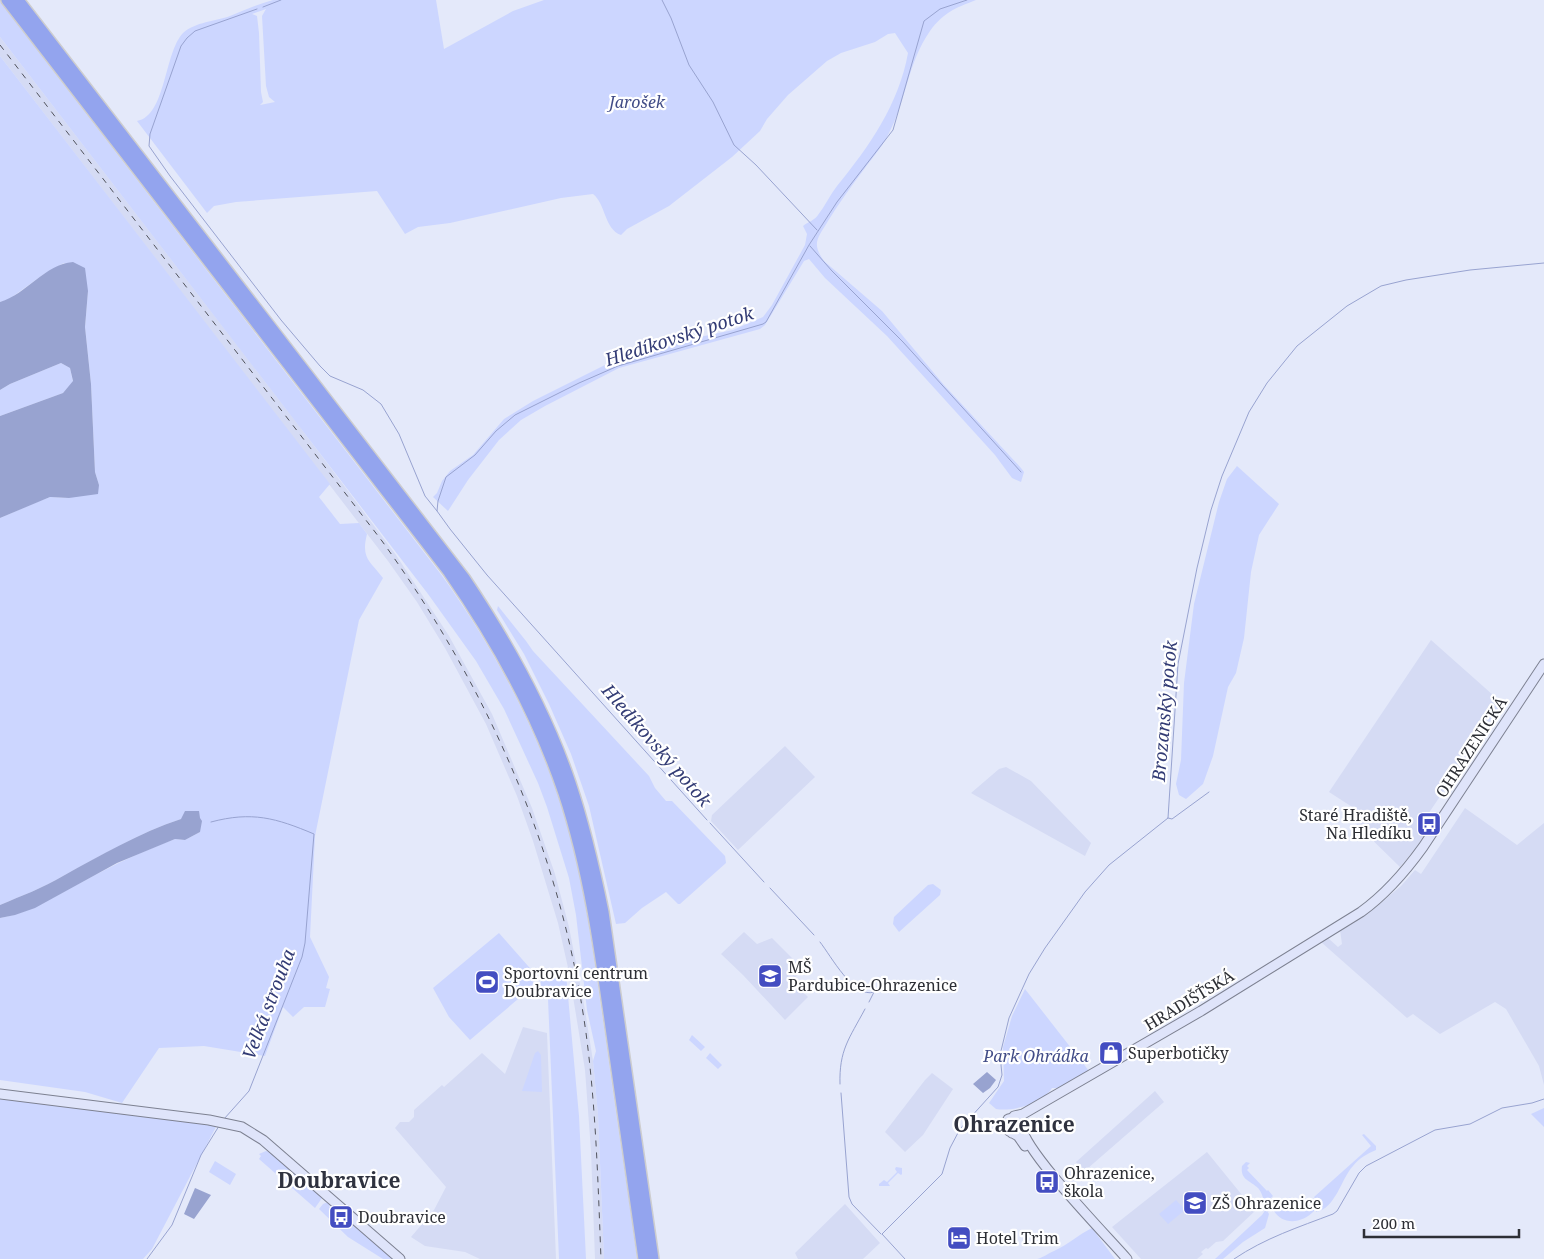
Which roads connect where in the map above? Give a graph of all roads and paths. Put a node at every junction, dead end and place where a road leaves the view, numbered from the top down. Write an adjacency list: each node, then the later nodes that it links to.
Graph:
1 (7, 0): 12 (highway)
2 (18, 0): 13 (highway)
3 (1544, 664): 4 (street, OHRAZENICKÁ)
4 (1312, 942): 6 (street, HRADIŠŤSKÁ)
5 (0, 1094): 11 (street)
6 (1054, 1096): 7 (street, HRADIŠŤSKÁ); 8 (street, HRADIŠŤSKÁ)
7 (1014, 1116): 8 (street); 9 (street)
8 (1022, 1126): 9 (street); 10 (street)
9 (1012, 1133): 10 (street)
10 (1049, 1171): 14 (street)
11 (400, 1259)
12 (644, 1259)
13 (652, 1259)
14 (1128, 1259)

